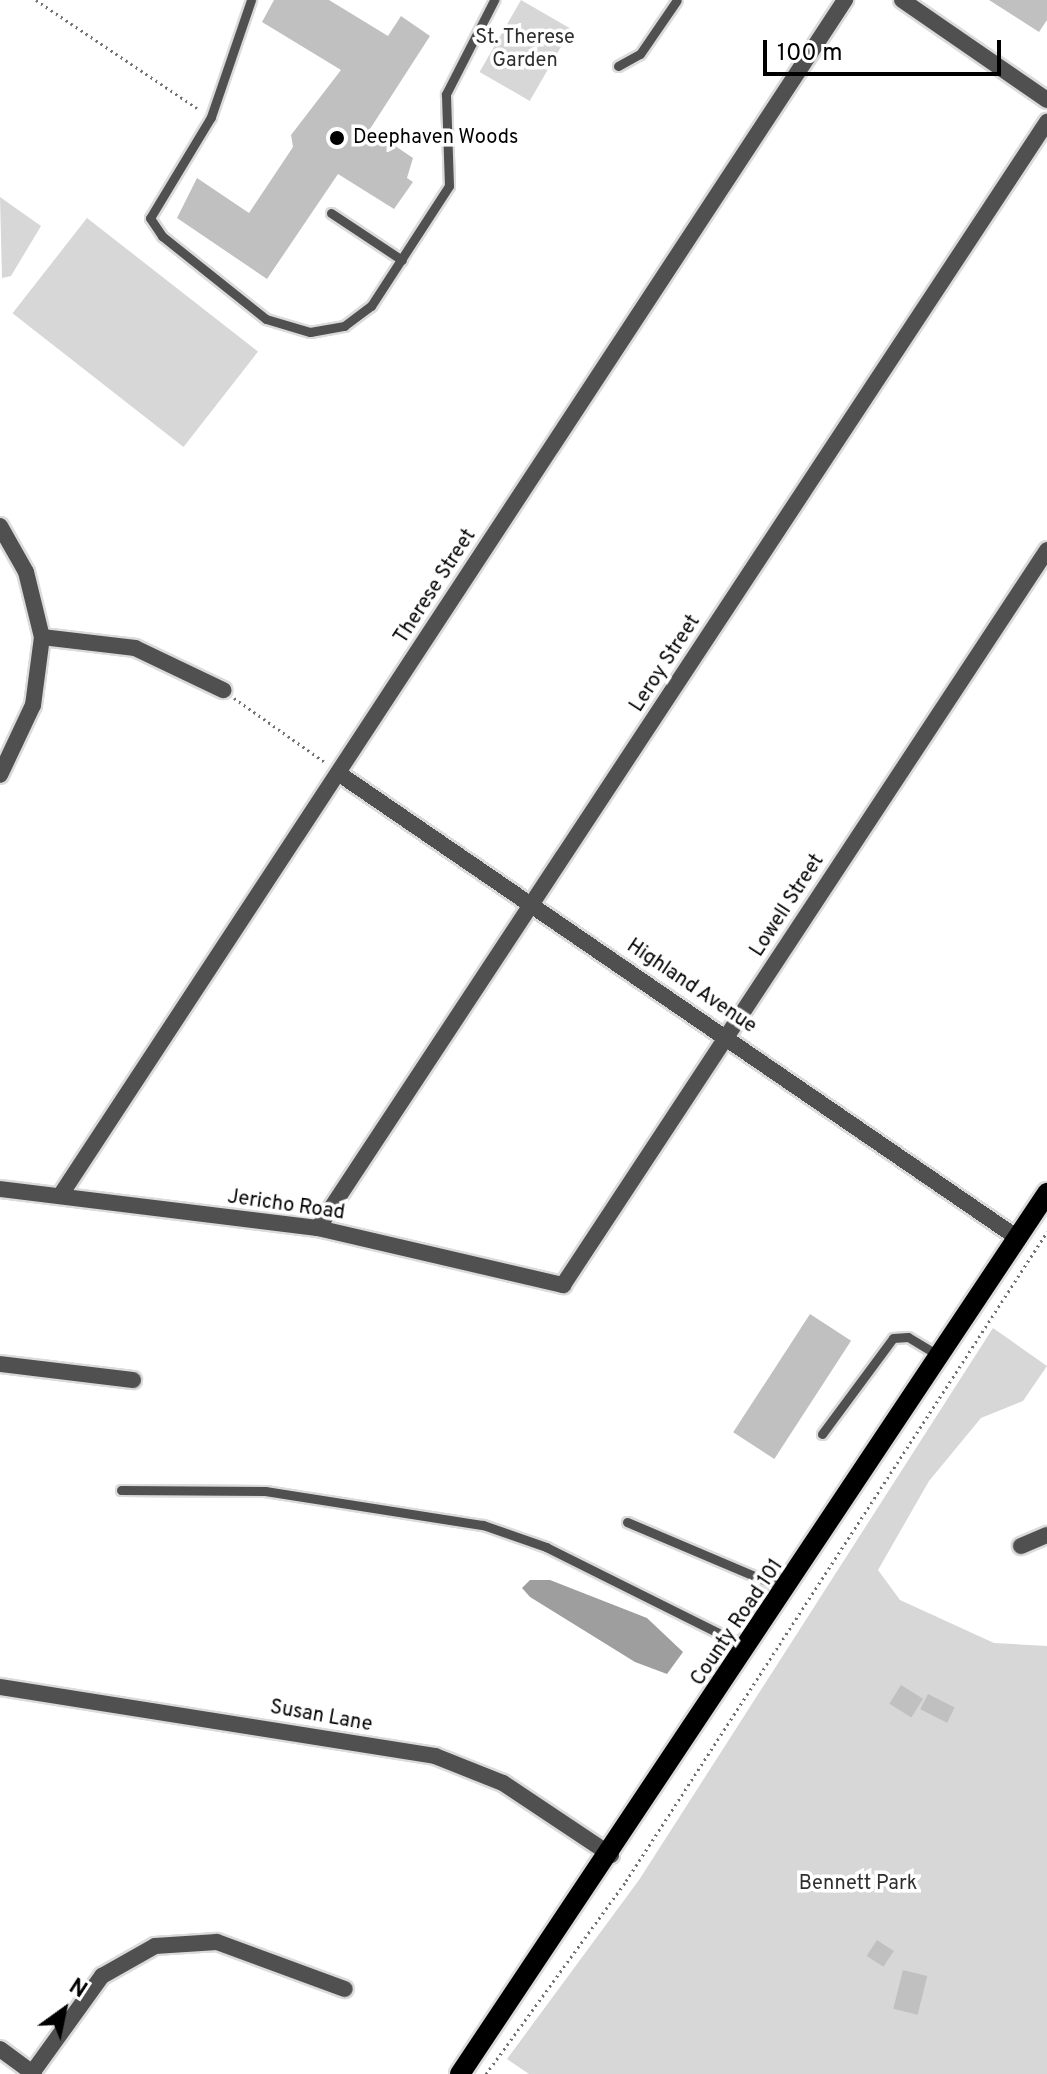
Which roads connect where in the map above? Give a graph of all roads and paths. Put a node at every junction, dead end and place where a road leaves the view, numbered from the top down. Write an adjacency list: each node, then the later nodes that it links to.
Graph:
1 (36, 0): 9 (path)
2 (251, 0): 12 (lane)
3 (494, 0): 12 (lane)
4 (677, 0): 7 (lane)
5 (845, 0): 17 (street, Therese Street)
6 (902, 0): 8 (street)
7 (618, 66)
8 (1047, 99)
9 (199, 118)
10 (1047, 122): 19 (street, Leroy Street)
11 (331, 213): 12 (lane)
12 (402, 260)
13 (0, 526): 15 (street)
14 (1047, 550): 20 (street, Lowell Street)
15 (42, 637): 16 (street); 18 (street)
16 (223, 690): 17 (path)
17 (338, 773): 19 (street, Highland Avenue); 23 (street, Therese Street)
18 (0, 775)
19 (532, 904): 20 (street, Highland Avenue); 24 (street, Leroy Street)
20 (727, 1036): 26 (street, Highland Avenue); 27 (street, Lowell Street)
21 (0, 1189): 23 (street, Jericho Road)
22 (1047, 1193): 26 (main road, County Road 101)
23 (60, 1196): 24 (street, Jericho Road)
24 (318, 1228): 27 (street, Jericho Road)
25 (1047, 1232): 44 (path)
26 (1019, 1239): 28 (main road, County Road 101)
27 (563, 1285)
28 (943, 1358): 31 (lane); 36 (main road, County Road 101)
29 (0, 1364): 30 (street)
30 (133, 1380)
31 (822, 1434)
32 (121, 1490): 37 (lane)
33 (627, 1522): 36 (lane)
34 (1047, 1535): 35 (street)
35 (1021, 1546)
36 (788, 1590): 37 (main road, County Road 101)
37 (749, 1649): 39 (main road, County Road 101)
38 (0, 1687): 39 (street, Susan Lane)
39 (611, 1855): 43 (main road, County Road 101)
40 (345, 1989): 42 (street)
41 (0, 2049): 42 (street)
42 (33, 2073)
43 (460, 2074)
44 (486, 2074)

